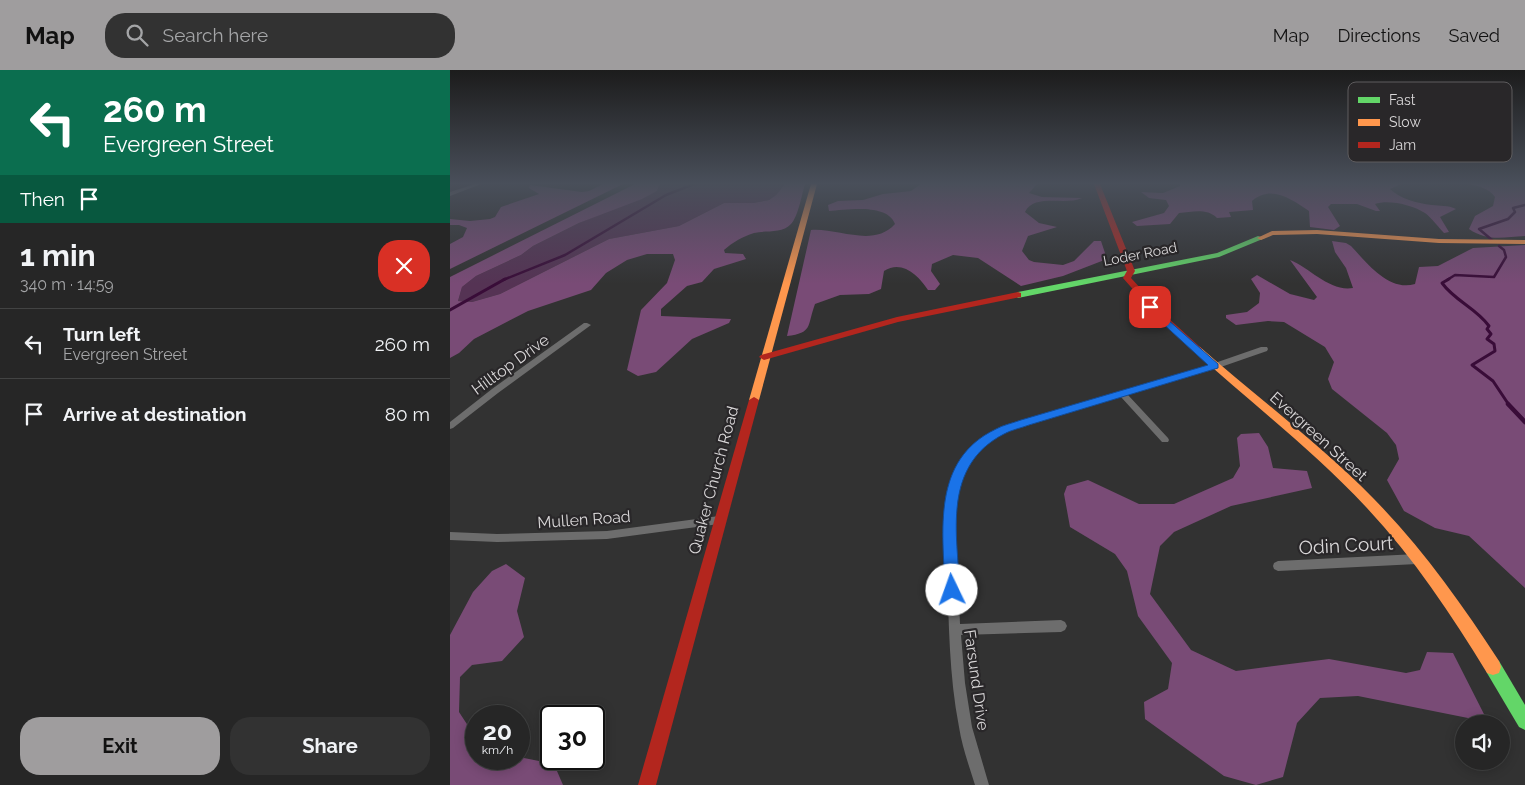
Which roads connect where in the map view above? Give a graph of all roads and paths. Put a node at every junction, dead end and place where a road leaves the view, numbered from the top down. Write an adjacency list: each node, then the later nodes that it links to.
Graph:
1 (805, 217): 7 (street, Quaker Church Road)
2 (1110, 217): 4 (street, Evergreen Street)
3 (1525, 242): 4 (street, Loder Road)
4 (1130, 271): 7 (street, Loder Road); 8 (street, Evergreen Street)
5 (587, 324): 10 (street, Hilltop Drive)
6 (1264, 349): 8 (street)
7 (764, 357): 12 (street, Quaker Church Road)
8 (1215, 366): 9 (street, Farsund Drive); 14 (street, Evergreen Street)
9 (1122, 393): 11 (street); 17 (street, Farsund Drive)
10 (450, 426)
11 (1165, 440)
12 (719, 520): 13 (street, Mullen Road); 19 (street, Quaker Church Road)
13 (450, 536)
14 (1417, 559): 15 (street, Odin Court); 18 (street, Evergreen Street)
15 (1278, 566)
16 (1061, 626): 17 (street)
17 (954, 630): 20 (street, Farsund Drive)
18 (1525, 721)
19 (647, 785)
20 (982, 785)

